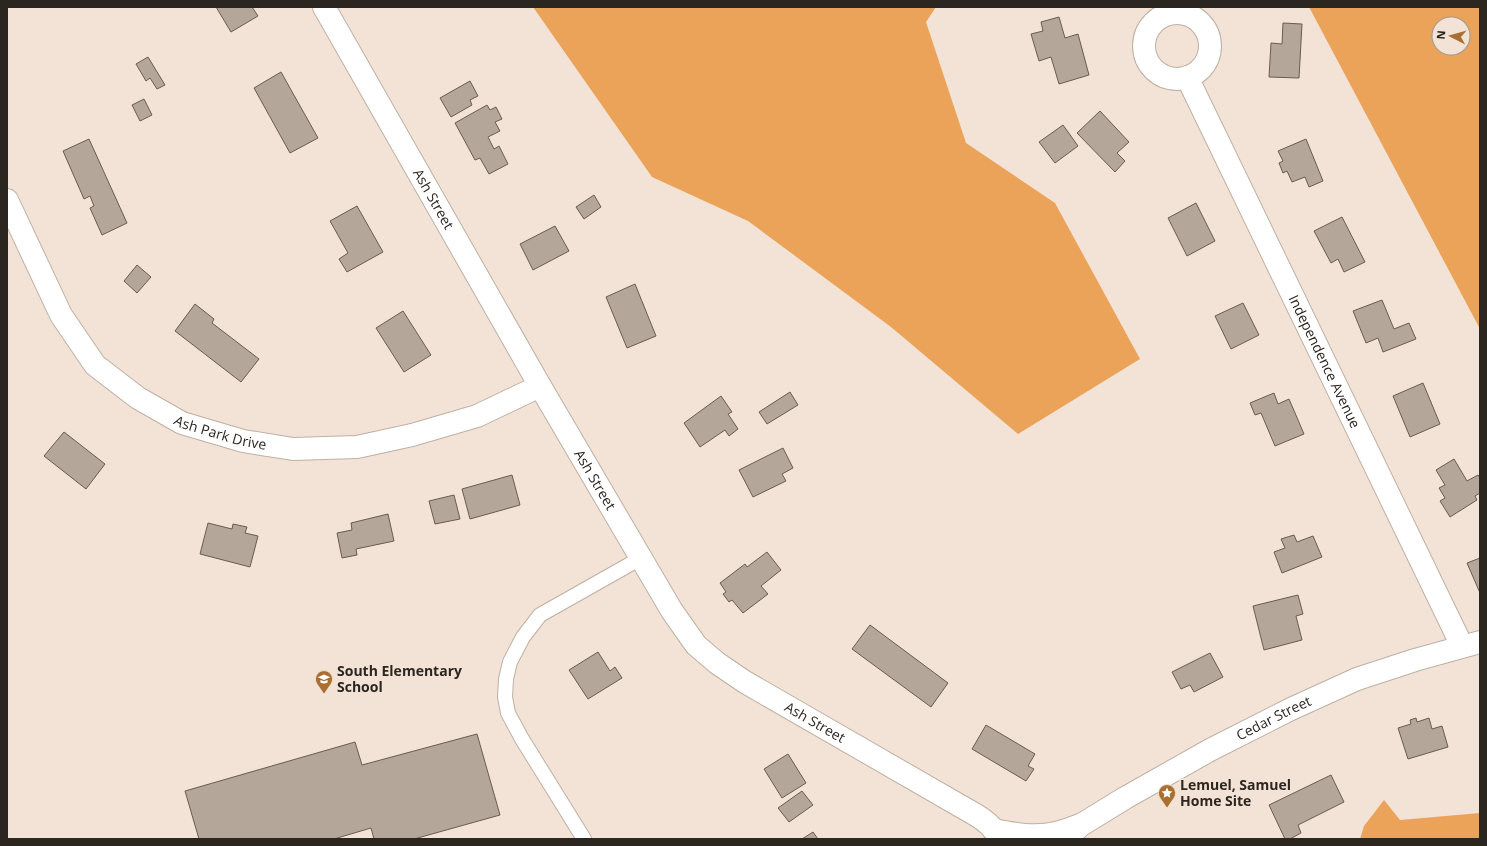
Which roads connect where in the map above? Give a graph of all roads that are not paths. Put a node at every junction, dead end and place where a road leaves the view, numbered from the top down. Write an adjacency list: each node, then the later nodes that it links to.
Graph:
1 (324, 7): 4 (street, Ash Street)
2 (1187, 77): 6 (street, Independence Avenue)
3 (7, 200): 4 (street, Ash Park Drive)
4 (540, 386): 5 (street, Ash Street)
5 (641, 558): 8 (street, Ash Street); 9 (lane)
6 (1471, 644): 7 (street, Cedar Street)
7 (1073, 832): 8 (street, Cedar Street)
8 (996, 834)
9 (584, 839)

